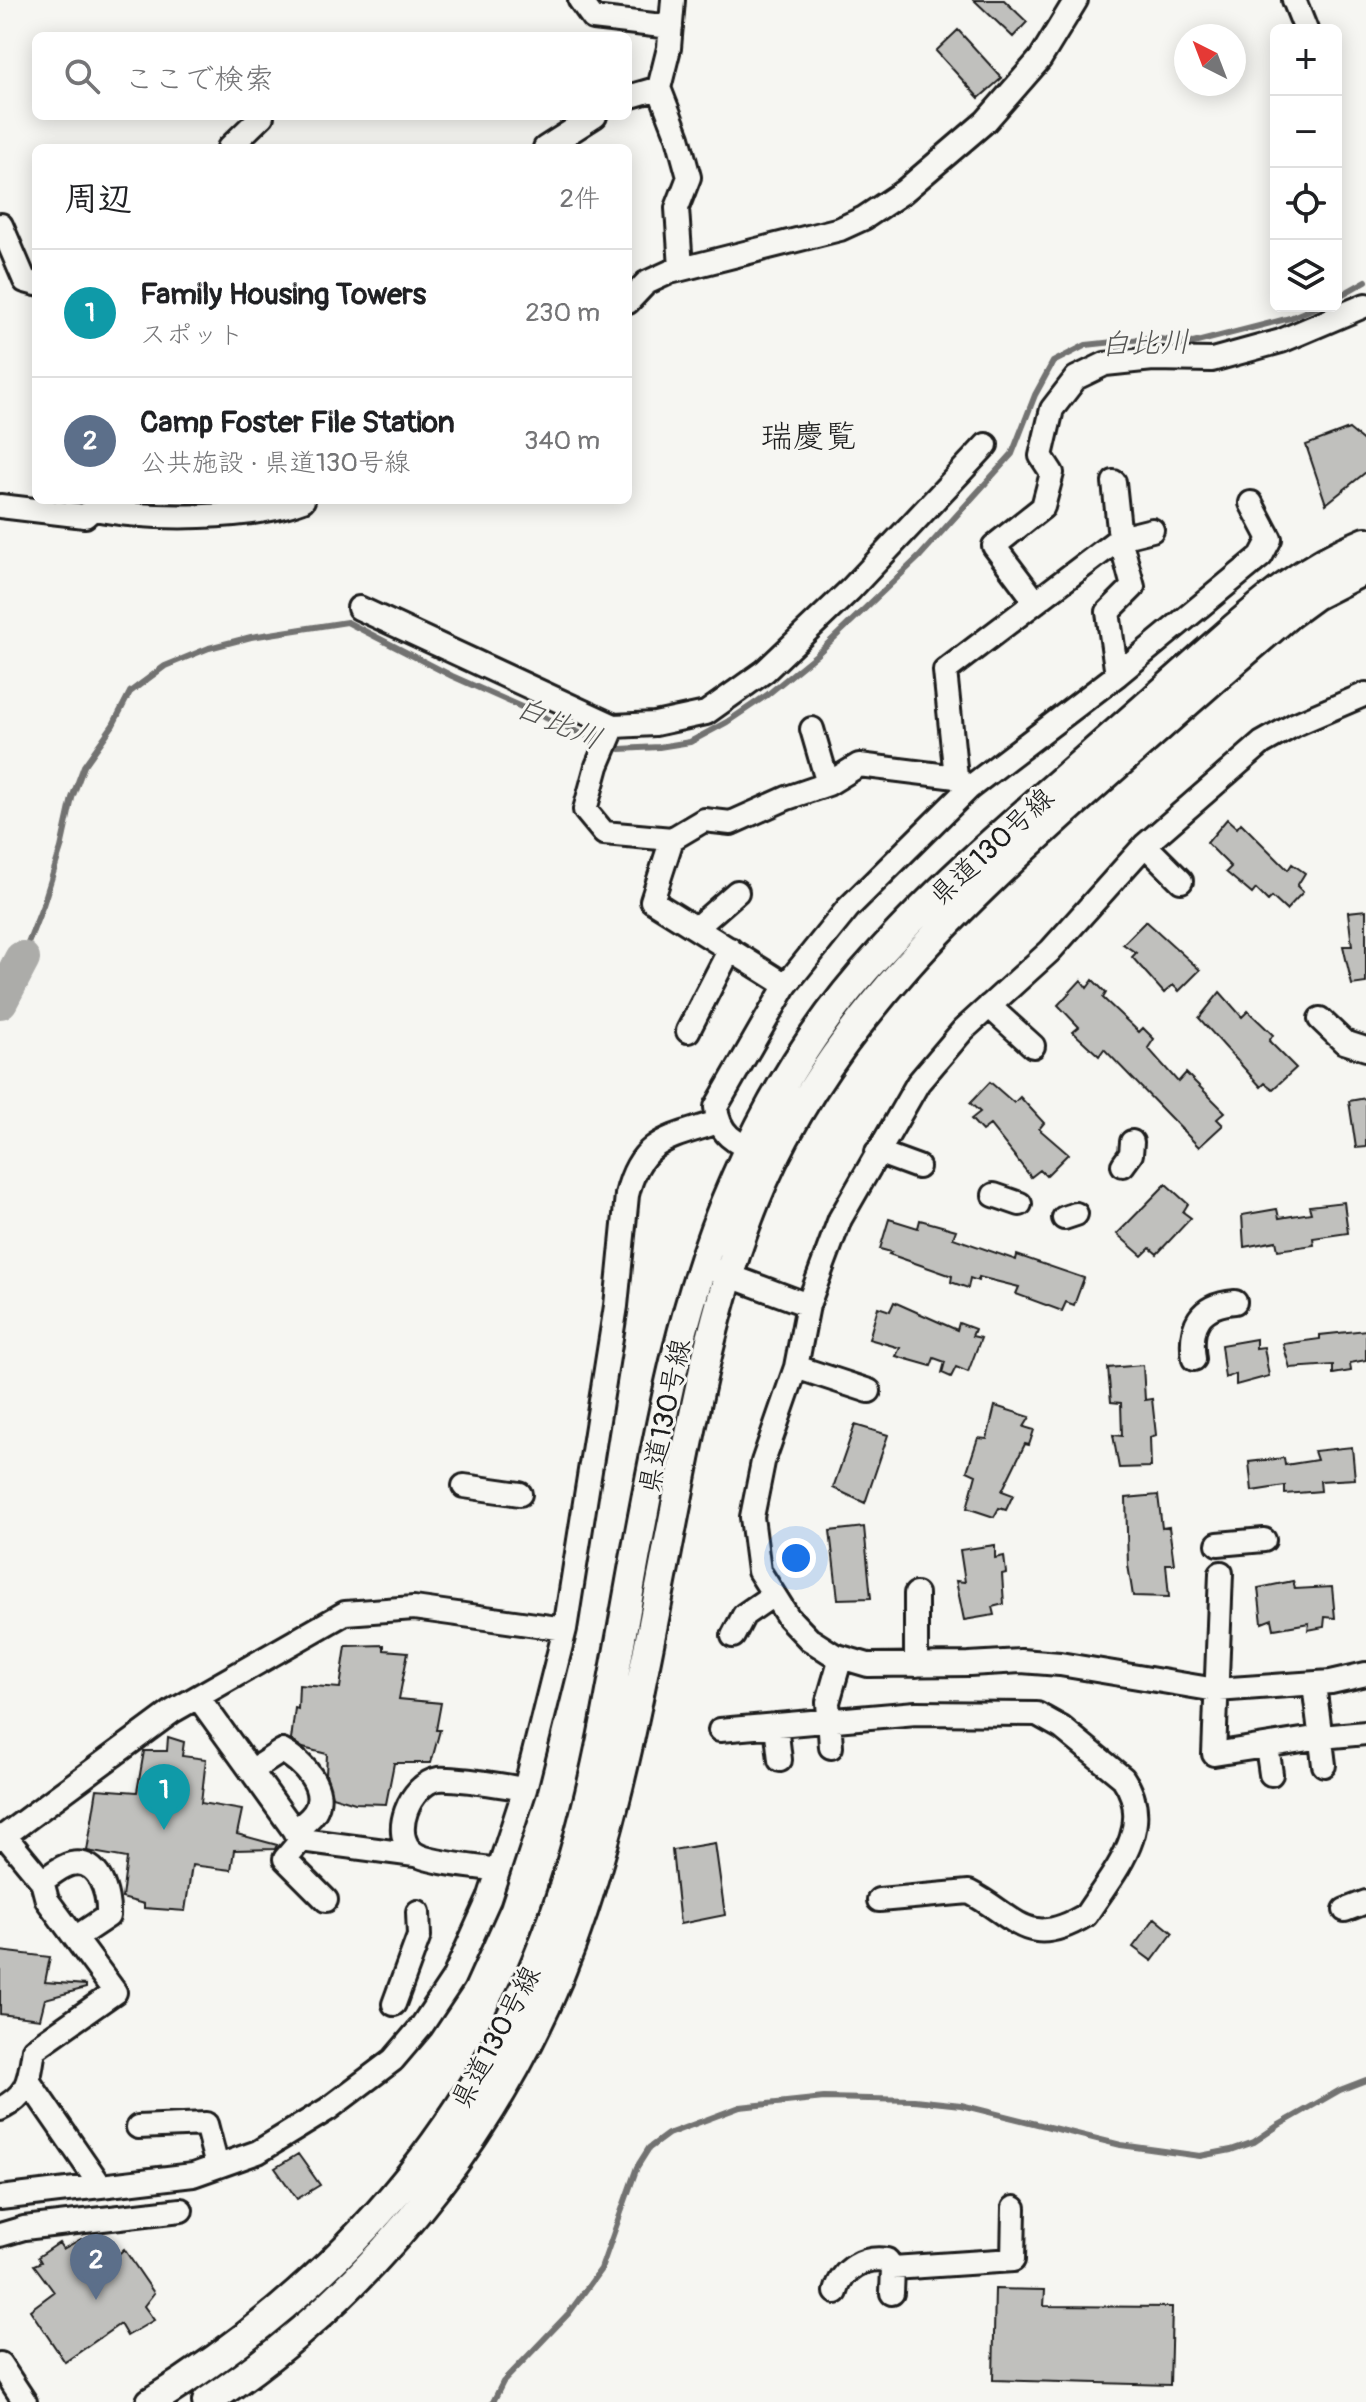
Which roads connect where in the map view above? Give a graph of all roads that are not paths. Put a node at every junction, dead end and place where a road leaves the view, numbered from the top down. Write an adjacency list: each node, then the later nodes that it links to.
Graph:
1 (580, 0): 6 (street)
2 (673, 0): 6 (street)
3 (1076, 0): 14 (street)
4 (1294, 0): 5 (street)
5 (1304, 24)
6 (671, 27): 7 (street)
7 (659, 88): 8 (street); 14 (street)
8 (632, 96)
9 (258, 120): 11 (street)
10 (589, 120): 12 (street)
11 (233, 144)
12 (551, 144)
13 (1, 225): 15 (street)
14 (681, 268): 16 (street)
15 (32, 283)
16 (632, 298)
17 (1366, 305): 30 (street)
18 (986, 445): 34 (street)
19 (1114, 482): 25 (street)
20 (1251, 503): 32 (street)
21 (99, 504): 22 (street); 23 (street)
22 (280, 504)
23 (0, 506)
24 (1152, 530): 25 (street)
25 (1120, 538): 30 (street); 32 (street)
26 (1366, 542): 53 (main road, 県道130号線)
27 (1366, 569): 29 (main road, 県道130号線)
28 (1366, 576): 29 (main road)
29 (1337, 582): 53 (main road, 県道130号線)
30 (1036, 602): 36 (street)
31 (359, 608): 34 (street)
32 (1117, 675): 36 (street)
33 (1366, 694): 39 (street)
34 (613, 729): 38 (street)
35 (812, 729): 37 (street)
36 (962, 782): 37 (street); 44 (street)
37 (828, 784): 38 (street)
38 (672, 839): 42 (street)
39 (1145, 845): 40 (street); 45 (street)
40 (1181, 881)
41 (737, 892): 42 (street)
42 (696, 928): 43 (street)
43 (730, 949): 44 (street); 47 (street)
44 (786, 985): 50 (street)
45 (989, 1006): 48 (street); 52 (street)
46 (1320, 1019): 49 (street)
47 (688, 1031)
48 (1033, 1046)
49 (1366, 1049)
50 (718, 1122): 53 (street); 72 (street)
51 (1132, 1142): 54 (street)
52 (877, 1152): 55 (street); 61 (street)
53 (761, 1154): 58 (main road, 県道130号線); 59 (main road, 県道130号線)
54 (1123, 1165)
55 (918, 1167)
56 (994, 1195): 57 (street)
57 (1020, 1204)
58 (702, 1266): 59 (street); 117 (main road, 県道130号線)
59 (729, 1274): 61 (street); 118 (main road, 県道130号線)
60 (1235, 1302): 62 (street)
61 (808, 1305): 63 (street)
62 (1194, 1359)
63 (796, 1367): 64 (street); 71 (street)
64 (869, 1391)
65 (464, 1486): 66 (street)
66 (520, 1494)
67 (1264, 1540): 68 (street)
68 (1218, 1544)
69 (1221, 1573): 78 (street)
70 (916, 1594): 75 (street)
71 (773, 1595): 73 (street); 74 (street)
72 (565, 1629): 79 (street); 91 (street)
73 (733, 1636)
74 (841, 1657): 75 (street); 80 (street)
75 (916, 1665): 78 (street)
76 (1366, 1674): 77 (street)
77 (1314, 1684): 78 (street); 84 (street)
78 (1216, 1690): 85 (street)
79 (198, 1697): 89 (street); 93 (street)
80 (830, 1721): 81 (street); 86 (street); 98 (street)
81 (776, 1725): 82 (street); 87 (street)
82 (720, 1730)
83 (1366, 1733): 84 (street)
84 (1321, 1737): 85 (street); 88 (street)
85 (1267, 1746): 90 (street)
86 (831, 1747)
87 (780, 1760)
88 (1324, 1765)
89 (251, 1771): 92 (street); 92 (street)
90 (1271, 1774)
91 (525, 1789): 94 (street); 95 (street)
92 (298, 1835): 94 (street); 97 (street)
93 (2, 1838): 96 (street)
94 (415, 1855): 95 (street)
95 (498, 1870): 105 (street)
96 (42, 1881): 100 (street); 100 (street)
97 (326, 1900)
98 (879, 1900)
99 (418, 1912): 101 (street)
100 (75, 1938): 102 (street)
101 (394, 2004)
102 (29, 2082): 103 (street); 106 (street)
103 (0, 2109)
104 (138, 2127): 105 (street)
105 (217, 2166): 106 (street)
106 (100, 2185): 107 (street)
107 (0, 2198)
108 (1014, 2208): 111 (street)
109 (181, 2210): 110 (street)
110 (0, 2235)
111 (893, 2268): 112 (street); 113 (street)
112 (836, 2292)
113 (892, 2293)
114 (2, 2367): 115 (street); 116 (street)
115 (7, 2402)
116 (25, 2402)
117 (151, 2402)
118 (207, 2402)

